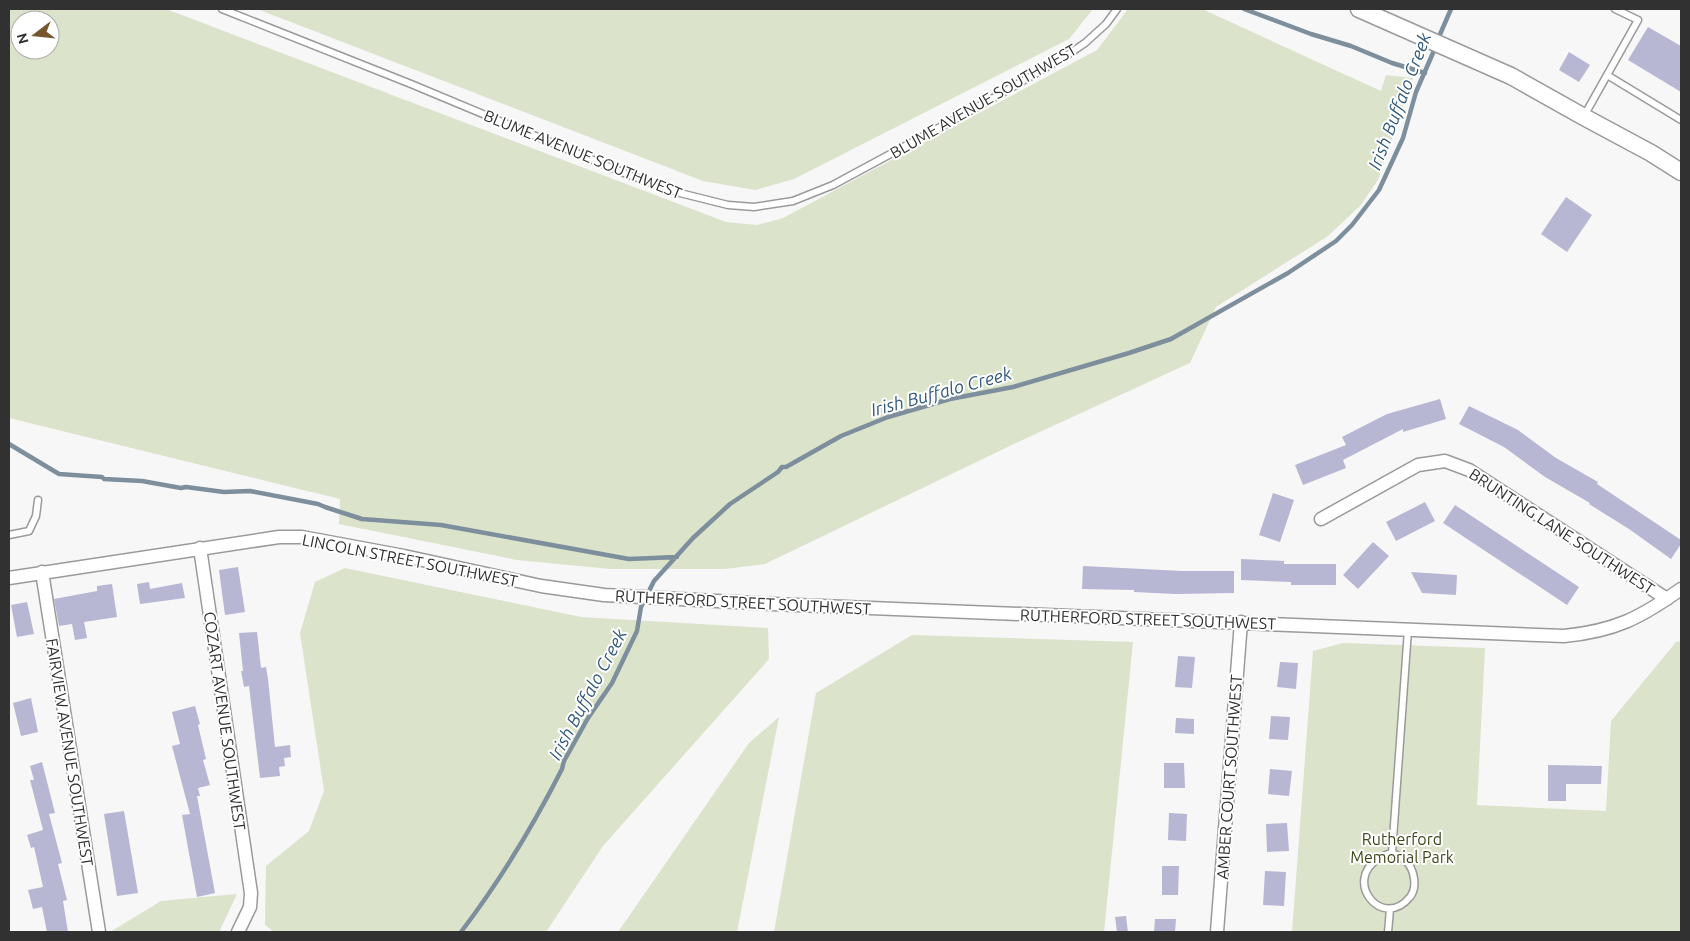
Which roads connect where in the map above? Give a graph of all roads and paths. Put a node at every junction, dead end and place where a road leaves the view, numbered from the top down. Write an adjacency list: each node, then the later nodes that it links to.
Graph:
1 (222, 9): 2 (lane, BLUME AVENUE SOUTHWEST)
2 (1116, 9)
3 (1359, 9): 6 (street)
4 (1615, 9): 5 (lane)
5 (1607, 75): 6 (lane); 7 (lane)
6 (1584, 117): 8 (street)
7 (1681, 120)
8 (1681, 170)
9 (38, 500): 11 (lane)
10 (1321, 519): 17 (street, BRUNTING LANE SOUTHWEST)
11 (9, 535)
12 (200, 548): 13 (street, LINCOLN STREET SOUTHWEST); 16 (street, LINCOLN STREET SOUTHWEST); 23 (street, COZART AVENUE SOUTHWEST)
13 (42, 572): 14 (street, LINCOLN STREET SOUTHWEST); 22 (street, FAIRVIEW AVENUE SOUTHWEST)
14 (9, 578)
15 (1681, 589): 17 (street, RUTHERFORD STREET SOUTHWEST)
16 (604, 595): 18 (street, RUTHERFORD STREET SOUTHWEST)
17 (1667, 599): 19 (street, RUTHERFORD STREET SOUTHWEST)
18 (1241, 622): 19 (street, RUTHERFORD STREET SOUTHWEST); 24 (street, AMBER COURT SOUTHWEST)
19 (1408, 630): 20 (lane)
20 (1392, 853): 21 (lane); 21 (lane)
21 (1390, 909): 25 (lane)
22 (99, 932)
23 (238, 932)
24 (1217, 932)
25 (1388, 932)

